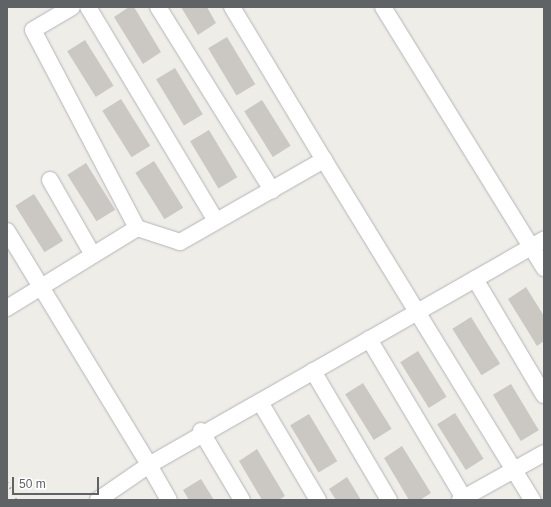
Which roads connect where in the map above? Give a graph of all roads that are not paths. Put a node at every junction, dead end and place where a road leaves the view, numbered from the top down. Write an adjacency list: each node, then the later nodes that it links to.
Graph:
1 (72, 7): 10 (lane)
2 (88, 7): 9 (lane)
3 (158, 7): 8 (lane)
4 (232, 7): 6 (lane)
5 (383, 7): 12 (lane)
6 (324, 160): 8 (lane); 18 (lane)
7 (50, 180): 13 (lane)
8 (272, 190): 9 (lane)
9 (216, 221): 10 (lane)
10 (137, 228): 13 (lane)
11 (7, 232): 16 (lane)
12 (538, 243): 14 (lane); 15 (lane)
13 (93, 255): 16 (lane)
14 (544, 268)
15 (475, 279): 18 (lane); 21 (lane)
16 (41, 287): 17 (lane); 25 (lane)
17 (7, 308)
18 (419, 311): 19 (lane); 26 (lane)
19 (369, 339): 20 (lane); 27 (lane)
20 (313, 371): 22 (lane); 32 (lane)
21 (544, 395)
22 (260, 402): 23 (lane); 31 (lane)
23 (202, 433): 25 (lane); 30 (lane)
24 (544, 453): 26 (lane)
25 (149, 465): 28 (lane); 29 (lane)
26 (514, 470): 27 (lane); 33 (lane)
27 (463, 499)
28 (98, 500)
29 (169, 500)
30 (242, 500)
31 (318, 500)
32 (389, 500)
33 (532, 500)

